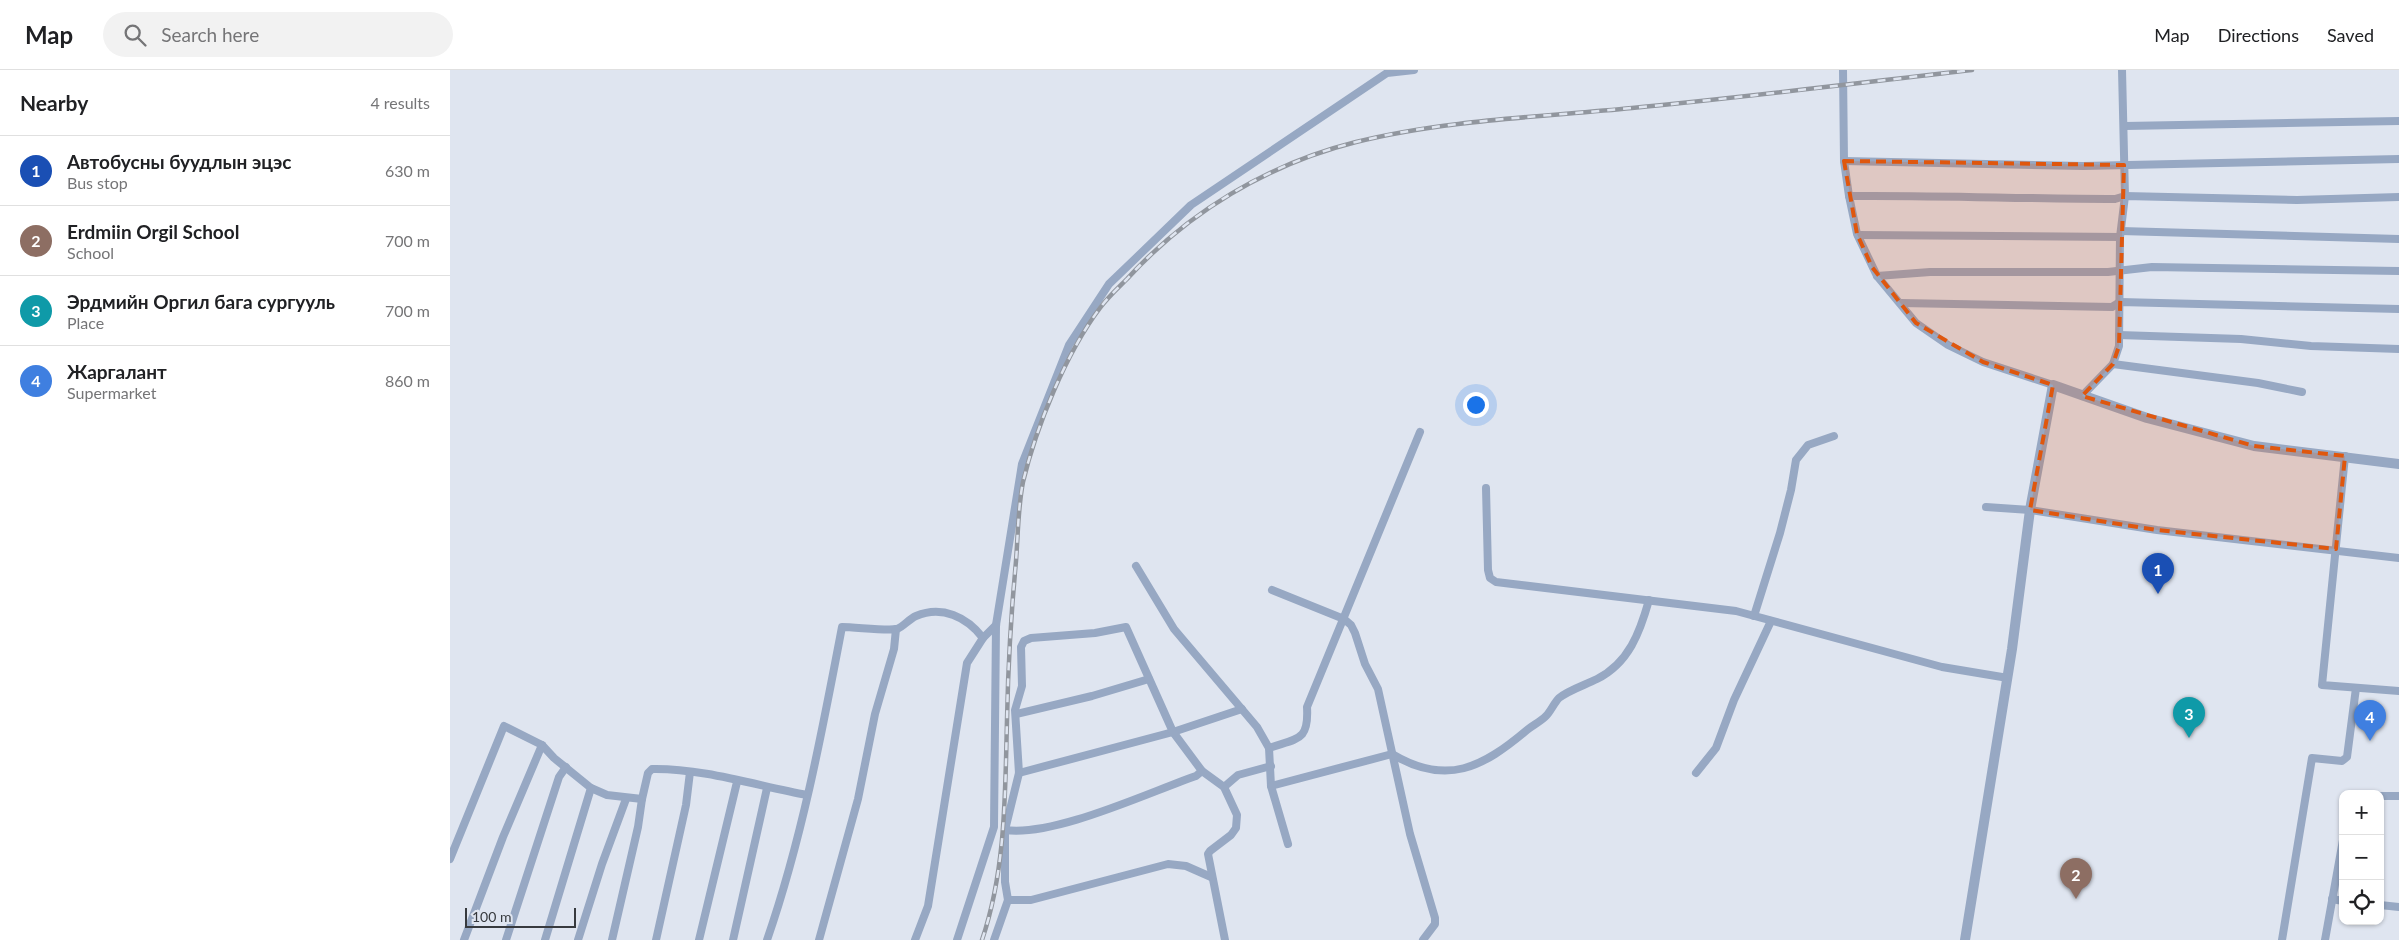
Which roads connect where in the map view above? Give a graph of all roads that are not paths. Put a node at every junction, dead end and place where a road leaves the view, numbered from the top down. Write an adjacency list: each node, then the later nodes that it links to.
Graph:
1 (1414, 70): 42 (street)
2 (1844, 70): 7 (street)
3 (2122, 70): 5 (street)
4 (2399, 121): 5 (street)
5 (2125, 126): 8 (street)
6 (2399, 159): 8 (street)
7 (1844, 161): 8 (street); 9 (street)
8 (2124, 165): 10 (street)
9 (1849, 196): 10 (street); 13 (street)
10 (2125, 196): 11 (street); 12 (street)
11 (2399, 197)
12 (2121, 234): 13 (street); 14 (street); 15 (street)
13 (1858, 235): 17 (street)
14 (2399, 239)
15 (2121, 269): 16 (street); 17 (street); 18 (street)
16 (2399, 271)
17 (1877, 276): 19 (street)
18 (2120, 302): 19 (street); 20 (street); 21 (street)
19 (1901, 303): 24 (street)
20 (2399, 309)
21 (2119, 335): 22 (street); 23 (street)
22 (2399, 350)
23 (2113, 364): 25 (street); 26 (street)
24 (2053, 385): 26 (street); 33 (street)
25 (2302, 392)
26 (2082, 396): 29 (street)
27 (1420, 432): 40 (street)
28 (1834, 436): 39 (street)
29 (2345, 456): 30 (street); 34 (street)
30 (2399, 464)
31 (1486, 488): 38 (street)
32 (1986, 506): 33 (street)
33 (2030, 510): 34 (street); 45 (street)
34 (2336, 549): 35 (street); 47 (street)
35 (2399, 558)
36 (1136, 566): 49 (street)
37 (1272, 590): 40 (street)
38 (1649, 600): 39 (street); 54 (street)
39 (1754, 616): 41 (street)
40 (1344, 619): 53 (street); 54 (street)
41 (1771, 621): 45 (street); 60 (street)
42 (996, 625): 44 (street); 92 (street)
43 (896, 629): 44 (street); 66 (street); 90 (street)
44 (984, 638): 91 (street)
45 (2008, 678): 96 (street)
46 (1149, 679): 50 (street); 50 (street); 51 (street)
47 (2356, 688): 48 (street); 97 (street)
48 (2399, 691)
49 (1242, 709): 51 (street); 53 (street)
50 (1016, 714): 59 (street)
51 (1173, 732): 57 (street); 59 (street)
52 (542, 744): 56 (street); 73 (street); 81 (street)
53 (1269, 748): 55 (street)
54 (1392, 754): 62 (street); 95 (street)
55 (1272, 766): 62 (street); 63 (street)
56 (566, 767): 64 (street); 82 (street)
57 (1202, 771): 63 (street); 71 (street)
58 (690, 772): 61 (street); 70 (street); 86 (street)
59 (1019, 773): 71 (street)
60 (1696, 774)
61 (737, 782): 65 (street); 87 (street)
62 (1271, 786): 72 (street)
63 (1224, 787): 75 (street)
64 (591, 788): 69 (street); 83 (street)
65 (767, 788): 66 (street); 88 (street)
66 (807, 795): 89 (street)
67 (2384, 796): 68 (street)
68 (2399, 796)
69 (626, 799): 70 (street); 84 (street)
70 (642, 799): 85 (street)
71 (1005, 830): 77 (street)
72 (1288, 844)
73 (450, 859)
74 (2339, 861): 76 (street)
75 (1212, 877): 77 (street); 94 (street)
76 (2332, 899): 78 (street); 98 (street)
77 (1008, 900): 93 (street)
78 (2339, 900)
79 (2384, 905): 80 (street)
80 (2399, 907)
81 (464, 940)
82 (506, 940)
83 (545, 940)
84 (578, 940)
85 (612, 940)
86 (656, 940)
87 (699, 940)
88 (733, 940)
89 (767, 940)
90 (819, 940)
91 (916, 940)
92 (957, 940)
93 (994, 940)
94 (1225, 940)
95 (1423, 940)
96 (1965, 940)
97 (2282, 940)
98 (2325, 940)

